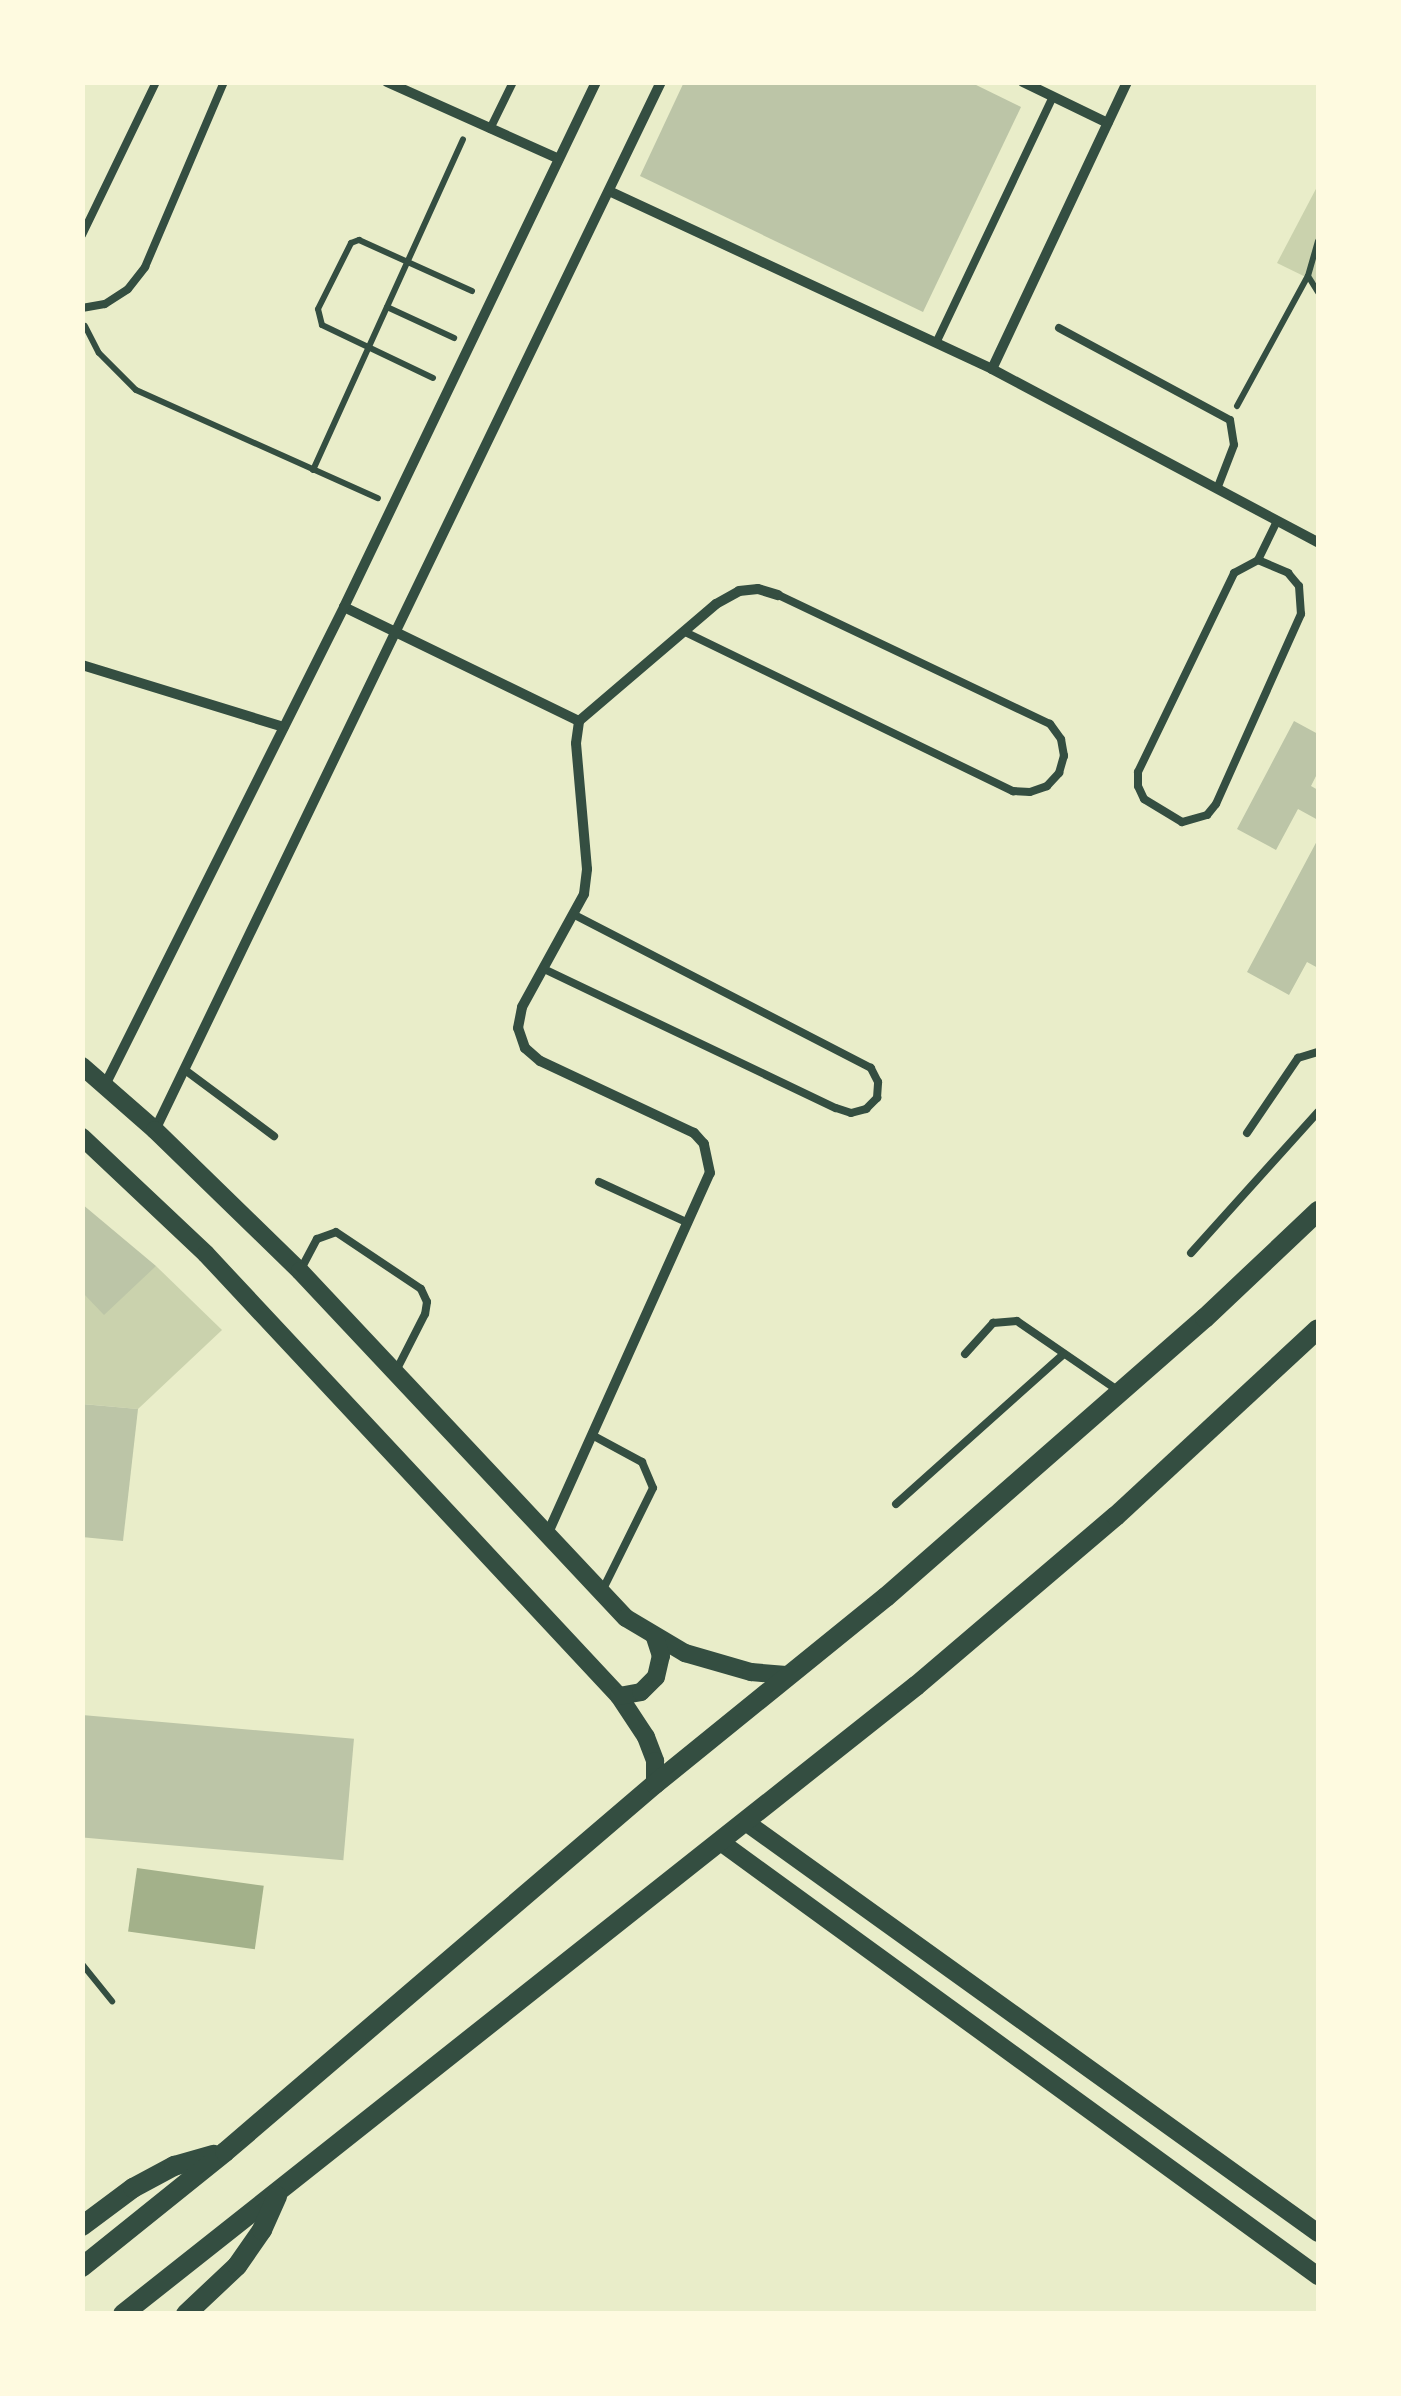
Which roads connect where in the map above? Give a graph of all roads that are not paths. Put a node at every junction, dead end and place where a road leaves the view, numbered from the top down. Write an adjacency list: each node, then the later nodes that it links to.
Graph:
1 (156, 82): 14 (lane)
2 (224, 82): 15 (lane)
3 (387, 82): 11 (street)
4 (514, 82): 11 (lane)
5 (596, 82): 12 (street)
6 (661, 82): 13 (street)
7 (1023, 82): 9 (street)
8 (1127, 82): 10 (street)
9 (1053, 96): 10 (street); 17 (lane)
10 (1108, 123): 18 (street)
11 (490, 129): 12 (street)
12 (559, 159): 24 (street)
13 (609, 191): 17 (street); 26 (street)
14 (82, 235)
15 (82, 308)
16 (1058, 328): 19 (lane)
17 (936, 343): 18 (street)
18 (992, 369): 19 (street)
19 (1217, 489): 20 (street)
20 (1276, 521): 21 (street); 22 (lane)
21 (1318, 542)
22 (1258, 560): 22 (lane)
23 (778, 595): 25 (street); 25 (lane)
24 (344, 607): 26 (street); 29 (street)
25 (685, 632): 28 (street)
26 (396, 633): 28 (street); 34 (street)
27 (82, 665): 29 (street)
28 (579, 722): 30 (street)
29 (284, 726): 35 (street)
30 (574, 915): 31 (street); 31 (lane)
31 (544, 969): 43 (street)
32 (1318, 1052): 38 (lane)
33 (82, 1066): 35 (street)
34 (185, 1070): 37 (street); 39 (lane)
35 (104, 1087): 37 (street)
36 (1318, 1112): 44 (lane)
37 (156, 1130): 45 (street)
38 (1247, 1133)
39 (274, 1136)
40 (82, 1137): 57 (street)
41 (599, 1182): 43 (lane)
42 (1318, 1211): 50 (main road)
43 (688, 1222): 51 (street)
44 (1190, 1253)
45 (300, 1271): 49 (street); 49 (lane)
46 (1318, 1328): 59 (main road)
47 (965, 1354): 48 (lane)
48 (1064, 1354): 50 (lane); 52 (lane)
49 (395, 1374): 53 (street)
50 (1119, 1392): 56 (main road)
51 (592, 1436): 53 (street); 54 (lane)
52 (896, 1504)
53 (546, 1536): 54 (street)
54 (600, 1594): 55 (street)
55 (655, 1637): 56 (street); 57 (street)
56 (786, 1676): 58 (main road)
57 (619, 1696): 58 (street)
58 (655, 1784): 63 (main road)
59 (747, 1823): 60 (main road); 61 (street)
60 (722, 1843): 62 (street); 64 (main road)
61 (896, 1932): 62 (street); 66 (street)
62 (874, 1956): 68 (street)
63 (225, 2152): 65 (main road); 67 (main road)
64 (280, 2190): 69 (main road); 70 (main road)
65 (82, 2226)
66 (1318, 2233)
67 (82, 2267)
68 (1318, 2276)
69 (123, 2314)
70 (186, 2314)

